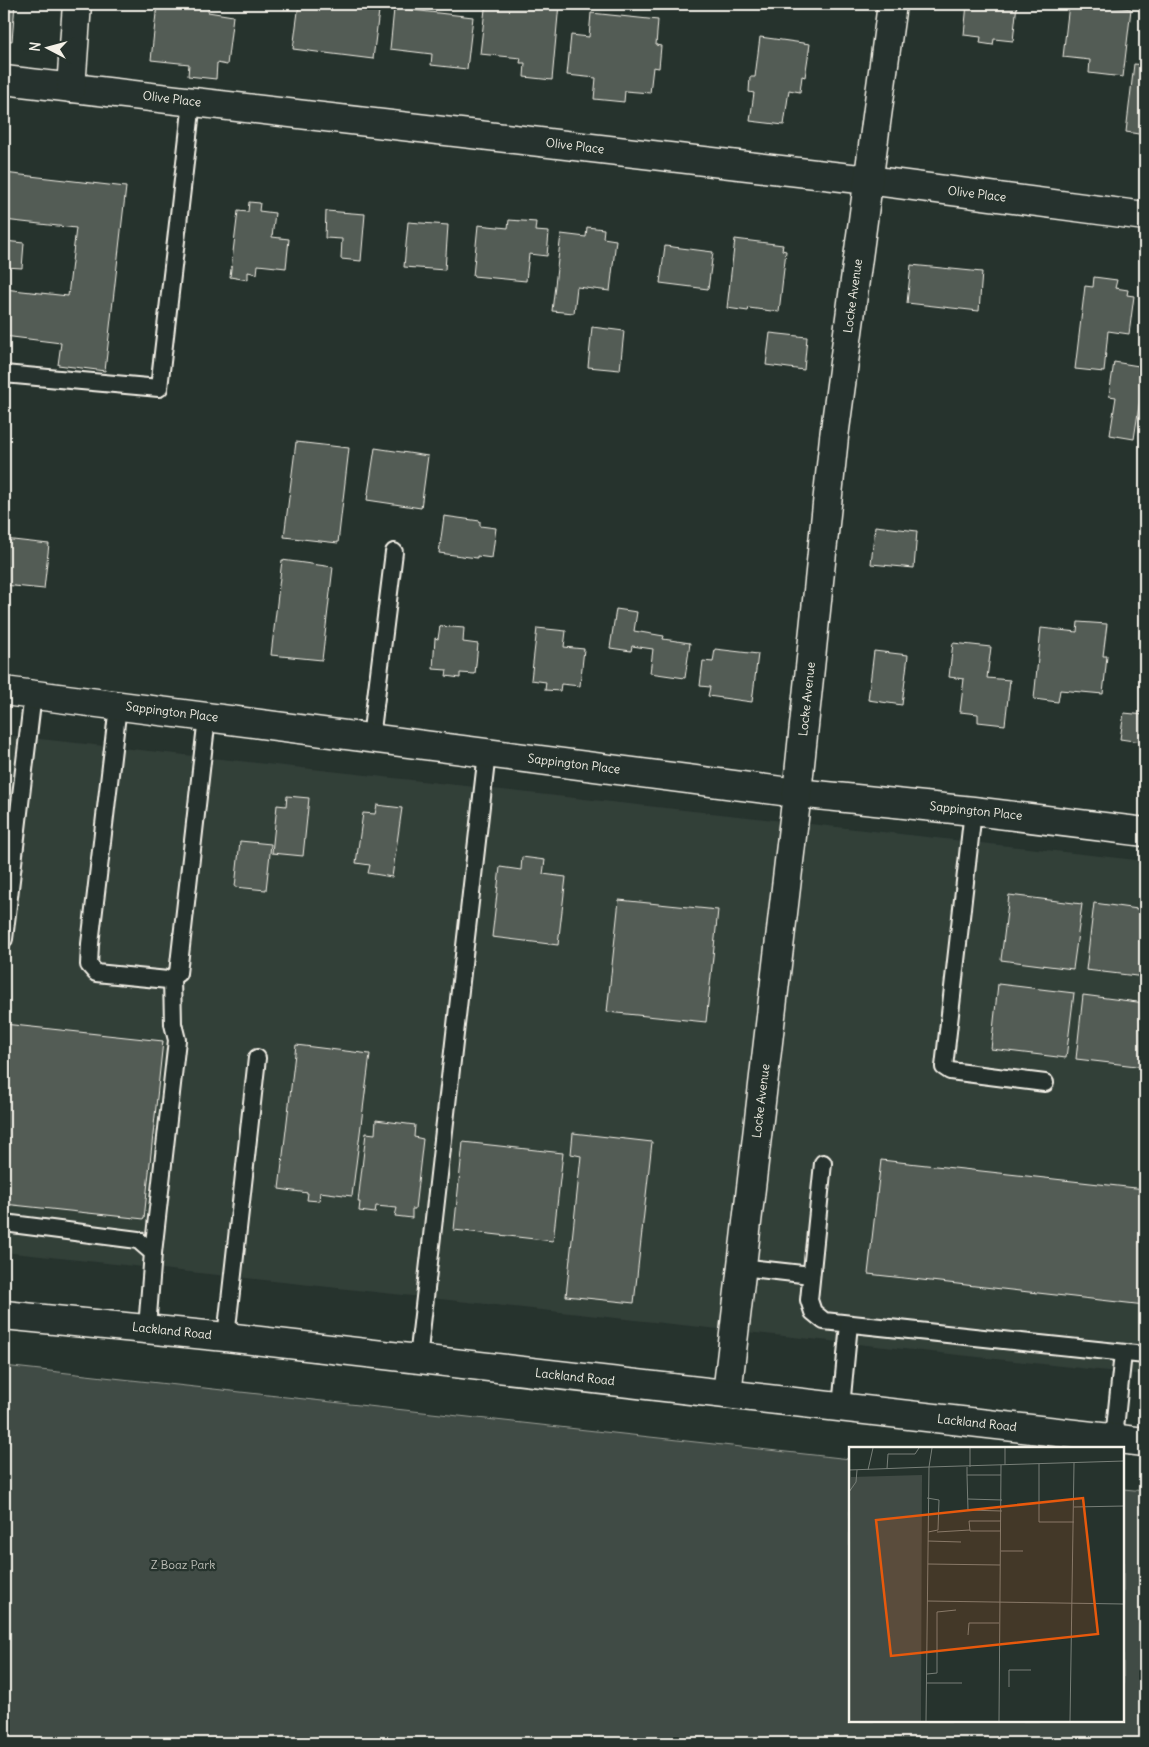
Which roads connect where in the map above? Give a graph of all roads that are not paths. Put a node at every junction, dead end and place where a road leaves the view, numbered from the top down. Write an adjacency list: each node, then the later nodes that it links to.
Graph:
1 (77, 4): 4 (street)
2 (892, 4): 6 (street, Locke Avenue)
3 (4, 80): 4 (street, Olive Place)
4 (71, 88): 5 (street, Olive Place)
5 (192, 102): 6 (street, Olive Place); 8 (lane)
6 (868, 180): 7 (street, Olive Place); 16 (street, Locke Avenue)
7 (1145, 216)
8 (4, 374)
9 (394, 552): 14 (lane)
10 (4, 691): 11 (street, Sappington Place)
11 (34, 694): 12 (street, Sappington Place); 19 (lane)
12 (118, 706): 13 (street, Sappington Place); 20 (lane)
13 (207, 717): 14 (street, Sappington Place); 20 (lane)
14 (371, 738): 15 (street, Sappington Place)
15 (487, 752): 16 (street, Sappington Place); 34 (lane)
16 (797, 792): 17 (street, Sappington Place); 26 (street, Locke Avenue)
17 (973, 811): 18 (street, Sappington Place); 22 (lane)
18 (1145, 832)
19 (4, 939)
20 (172, 977): 25 (lane)
21 (257, 1058): 31 (lane)
22 (1045, 1083)
23 (823, 1163): 27 (lane)
24 (4, 1224): 25 (lane)
25 (153, 1253): 30 (lane)
26 (741, 1267): 27 (lane); 35 (street, Locke Avenue)
27 (811, 1275): 29 (lane)
28 (4, 1315): 30 (street, Lackland Road)
29 (850, 1324): 32 (lane); 36 (lane)
30 (147, 1328): 31 (street, Lackland Road)
31 (226, 1337): 34 (street, Lackland Road)
32 (1124, 1353): 33 (lane); 37 (lane)
33 (1145, 1355)
34 (418, 1359): 35 (street, Lackland Road)
35 (727, 1394): 36 (street, Lackland Road)
36 (841, 1407): 37 (street, Lackland Road)
37 (1114, 1438): 38 (street, Lackland Road)
38 (1145, 1442)

